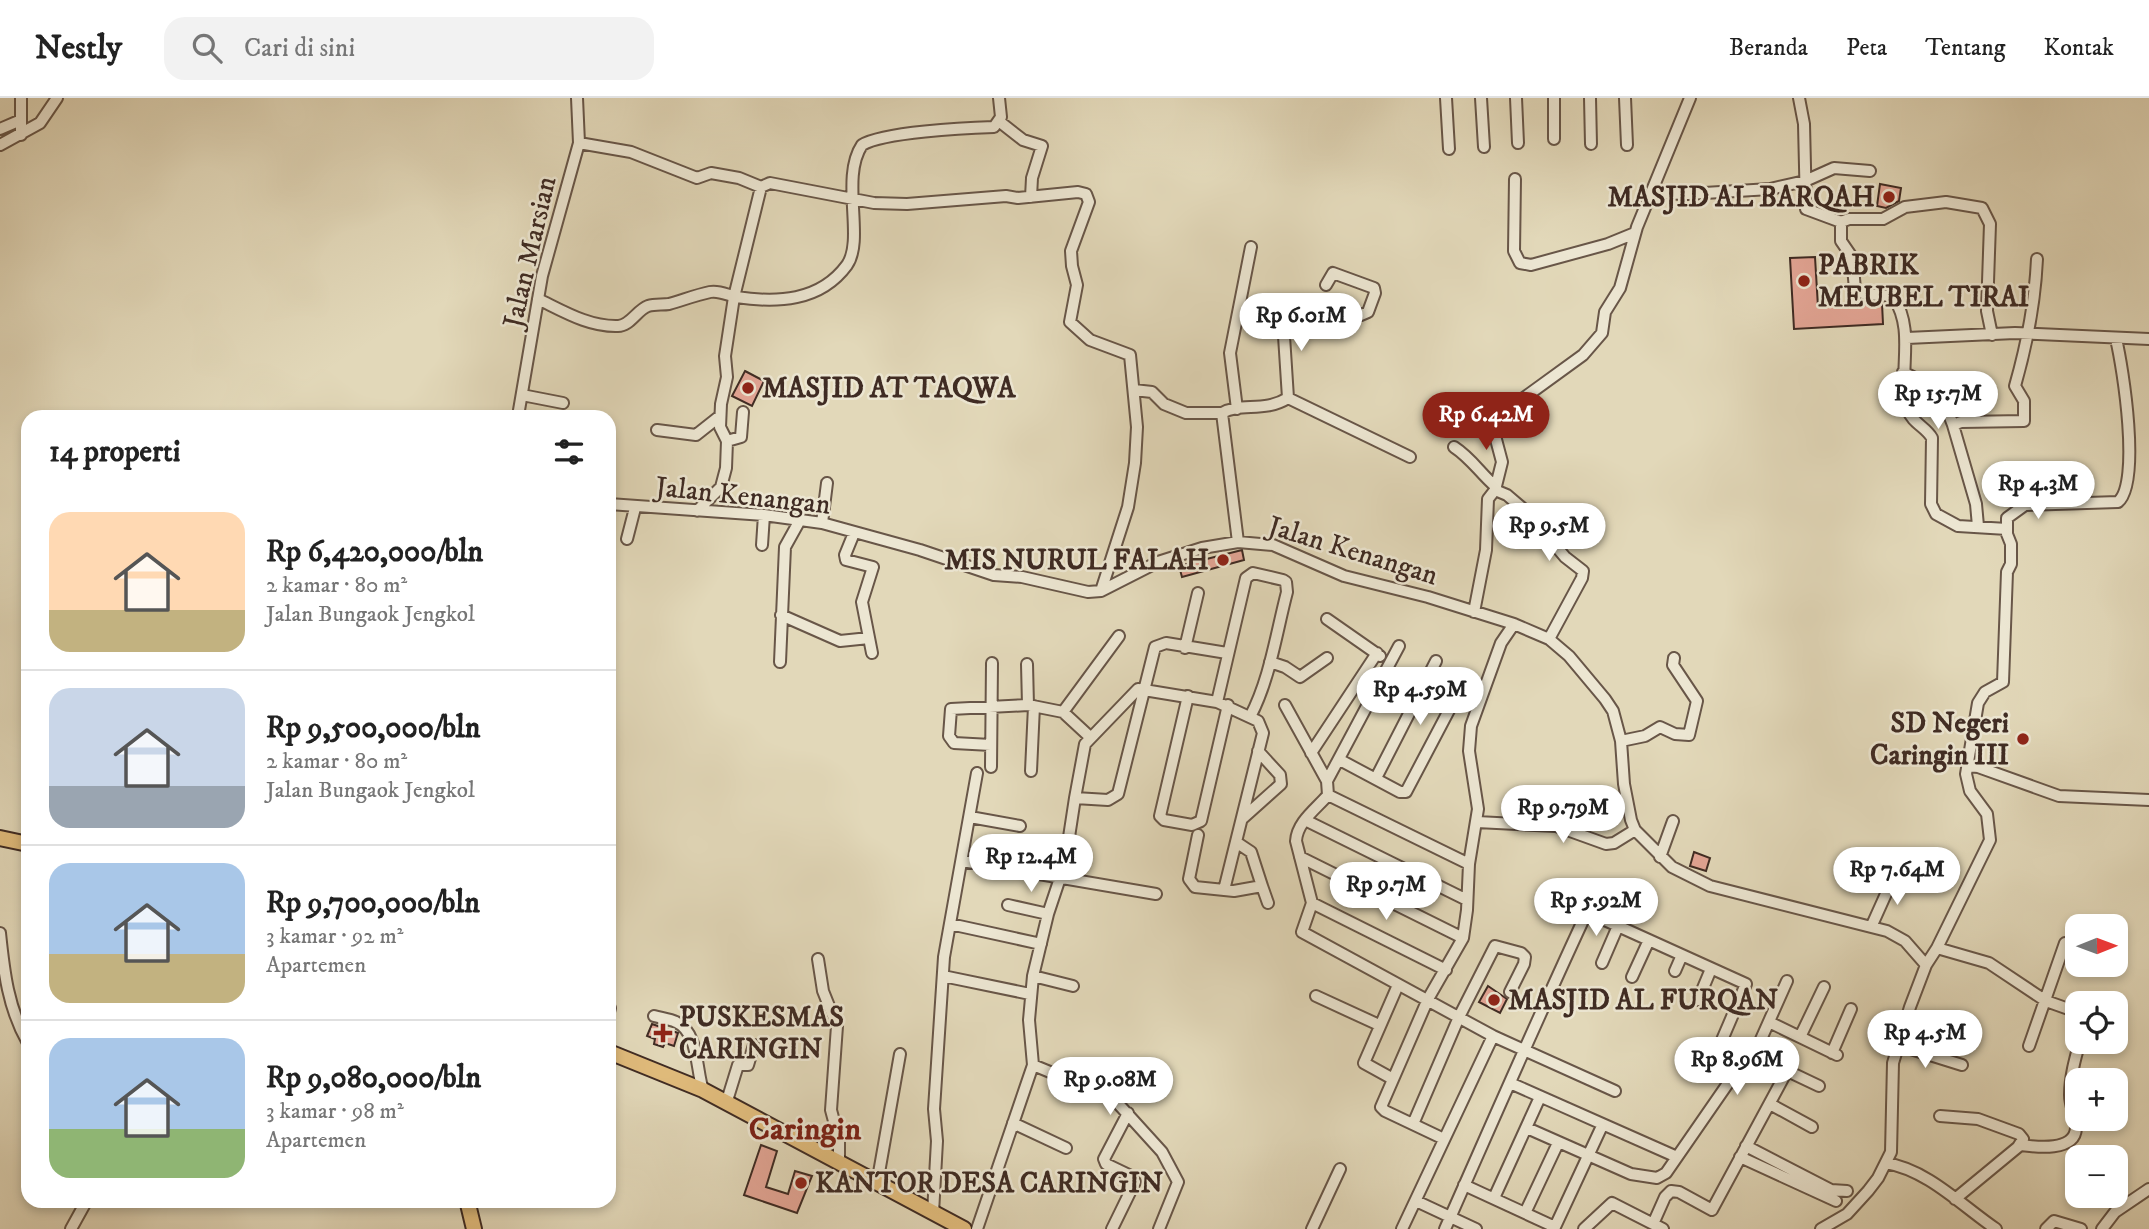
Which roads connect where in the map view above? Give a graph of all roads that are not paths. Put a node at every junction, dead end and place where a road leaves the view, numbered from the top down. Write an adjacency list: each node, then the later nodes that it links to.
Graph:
1 (21, 98): 13 (street)
2 (57, 98): 16 (street)
3 (577, 98): 18 (street, Jalan Marsian)
4 (999, 98): 14 (street)
5 (1446, 98): 24 (street)
6 (1481, 98): 23 (street)
7 (1516, 98): 19 (street)
8 (1554, 98): 17 (street)
9 (1590, 98): 20 (street)
10 (1625, 98): 22 (street)
11 (1690, 98): 29 (street)
12 (1799, 98): 27 (street)
13 (22, 120): 15 (street); 16 (street)
14 (999, 122): 30 (street); 31 (street)
15 (0, 129)
16 (21, 135): 21 (street)
17 (1554, 139)
18 (579, 143): 28 (street); 38 (street, Jalan Marsian)
19 (1518, 143)
20 (1591, 144)
21 (0, 145)
22 (1627, 145)
23 (1484, 147)
24 (1449, 149)
25 (1870, 171): 27 (street)
26 (1515, 179): 33 (street)
27 (1805, 181): 29 (street); 32 (street)
28 (761, 187): 31 (street); 37 (street)
29 (1652, 193): 33 (street)
30 (1031, 197): 31 (street); 45 (street)
31 (852, 199): 37 (street)
32 (1841, 222): 40 (street); 41 (street)
33 (1635, 233): 60 (street)
34 (1251, 247): 49 (street)
35 (2037, 259): 39 (street)
36 (1326, 285): 47 (street)
37 (734, 296): 38 (street); 53 (street)
38 (538, 299): 46 (street, Jalan Marsian)
39 (2029, 334): 40 (street); 42 (street); 54 (street)
40 (1992, 335): 41 (street)
41 (1907, 338): 44 (street)
42 (2116, 339): 43 (street); 68 (street)
43 (2149, 340)
44 (1903, 372): 54 (street); 67 (street)
45 (1135, 390): 52 (street); 73 (street)
46 (522, 395): 48 (street); 50 (street, Jalan Marsian)
47 (1288, 398): 49 (street); 58 (street)
48 (563, 403)
49 (1237, 409): 52 (street)
50 (519, 410)
51 (743, 412): 56 (street)
52 (1222, 413): 71 (street)
53 (720, 416): 55 (street); 56 (street)
54 (1953, 425): 67 (street)
55 (657, 430)
56 (727, 441): 63 (street)
57 (1454, 447): 60 (street)
58 (1410, 457)
59 (827, 483): 66 (street)
60 (1495, 488): 75 (street); 81 (street)
61 (616, 506): 62 (street, Jalan Kenangan)
62 (635, 508): 63 (street, Jalan Kenangan); 70 (street)
63 (697, 511): 64 (street, Jalan Kenangan)
64 (764, 515): 65 (street, Jalan Kenangan); 72 (street)
65 (800, 520): 66 (street, Jalan Kenangan); 76 (street)
66 (822, 523): 69 (street, Jalan Kenangan)
67 (1978, 526): 68 (street)
68 (2007, 529): 110 (street)
69 (854, 533): 73 (street, Jalan Kenangan); 80 (street)
70 (627, 539)
71 (1238, 542): 73 (street, Jalan Kenangan); 75 (street, Jalan Kenangan)
72 (762, 545)
73 (1101, 591)
74 (1198, 593): 83 (street)
75 (1474, 612): 78 (street, Jalan Kenangan)
76 (781, 615): 80 (street); 90 (street)
77 (1328, 619): 86 (street)
78 (1514, 624): 81 (street, Jalan Kenangan); 123 (street)
79 (1119, 636): 102 (street)
80 (869, 638): 84 (street)
81 (1549, 639): 105 (street, Jalan Kenangan)
82 (1399, 646): 94 (street)
83 (1185, 648): 85 (street); 96 (street)
84 (872, 653)
85 (1227, 653): 91 (street); 98 (street)
86 (1377, 653): 94 (street); 108 (street)
87 (1327, 658): 91 (street)
88 (1674, 658): 105 (street)
89 (1436, 661): 114 (street)
90 (779, 662)
91 (1270, 662): 103 (street)
92 (992, 663): 99 (street)
93 (1027, 664): 101 (street)
94 (1390, 664): 109 (street)
95 (1467, 676): 114 (street)
96 (1143, 689): 97 (street); 104 (street); 117 (street)
97 (1188, 696): 98 (street); 98 (street)
98 (1222, 704): 103 (street)
99 (993, 705): 101 (street); 106 (street); 106 (street)
100 (1285, 705): 108 (street)
101 (1031, 706): 102 (street); 112 (street)
102 (1063, 712): 104 (street)
103 (1250, 717): 107 (street)
104 (1090, 737): 117 (street)
105 (1621, 741): 125 (street, Jalan Kenangan)
106 (991, 745): 111 (street)
107 (1258, 751): 120 (street); 120 (street)
108 (1311, 753): 115 (street)
109 (1340, 761): 114 (street); 115 (street)
110 (1967, 766): 118 (street); 152 (street)
111 (991, 767)
112 (1031, 771)
113 (977, 773): 119 (street)
114 (1376, 778)
115 (1327, 781): 116 (street)
116 (1328, 795): 121 (street); 133 (street)
117 (1075, 798): 135 (street)
118 (2149, 800)
119 (970, 817): 124 (street); 132 (street)
120 (1243, 818): 129 (street)
121 (1305, 820): 131 (street); 142 (street)
122 (1673, 821): 130 (street)
123 (1477, 822): 125 (street); 133 (street)
124 (1020, 826)
125 (1635, 830): 130 (street, Jalan Kenangan)
126 (1198, 835): 137 (street)
127 (0, 838): 128 (main road)
128 (21, 842)
129 (1236, 842): 136 (street); 137 (street)
130 (1660, 857): 145 (street, Jalan Kenangan)
131 (1300, 858): 140 (street); 148 (street)
132 (962, 861): 135 (street); 144 (street)
133 (1469, 864): 142 (street)
134 (1894, 876): 145 (street)
135 (1060, 879): 138 (street); 143 (street)
136 (1262, 886): 137 (street); 139 (street)
137 (1224, 890)
138 (1156, 894)
139 (1268, 903)
140 (1312, 903): 158 (street); 164 (street)
141 (1008, 905): 143 (street)
142 (1467, 905): 148 (street)
143 (1048, 914): 151 (street)
144 (950, 924): 151 (street); 160 (street)
145 (1872, 925): 156 (street, Jalan Kenangan)
146 (1618, 926): 149 (street); 155 (street); 185 (street)
147 (0, 933): 179 (street)
148 (1463, 938): 158 (street)
149 (1649, 940): 153 (street); 162 (street)
150 (2065, 943): 172 (street)
151 (1041, 944): 161 (street)
152 (1937, 948): 156 (street); 172 (street)
153 (1682, 955): 157 (street); 159 (street)
154 (818, 959): 215 (street)
155 (1602, 963)
156 (1926, 965): 183 (street)
157 (1711, 969): 171 (street); 187 (street)
158 (1446, 970): 170 (street)
159 (1675, 971)
160 (943, 976): 168 (street); 228 (street)
161 (1032, 976): 165 (street); 168 (street)
162 (1632, 977)
163 (1787, 981): 177 (street)
164 (1398, 985): 170 (street); 178 (street)
165 (1073, 986)
166 (1824, 987): 181 (street)
167 (1510, 992): 176 (street)
168 (1030, 994): 190 (street)
169 (1315, 996): 178 (street)
170 (1428, 999): 176 (street); 193 (street)
171 (1698, 1000)
172 (2046, 1001): 173 (street); 184 (street)
173 (2065, 1008)
174 (1851, 1009): 181 (street)
175 (654, 1016): 196 (street)
176 (1459, 1017): 180 (street); 204 (street)
177 (1769, 1022): 181 (street); 187 (street)
178 (1379, 1025): 193 (street)
179 (21, 1028)
180 (1493, 1036): 185 (street); 208 (street)
181 (1800, 1037)
182 (754, 1045): 199 (street)
183 (1898, 1045): 191 (street); 216 (street)
184 (2029, 1046)
185 (1522, 1049): 194 (street); 197 (street)
186 (901, 1054): 218 (street)
187 (1751, 1054): 192 (street); 214 (street)
188 (2077, 1054): 210 (street)
189 (616, 1055): 196 (main road)
190 (1033, 1065): 201 (street); 203 (street)
191 (1962, 1065)
192 (1787, 1071): 195 (street); 200 (street)
193 (1393, 1079): 204 (street)
194 (1510, 1083): 198 (street); 219 (street)
195 (1819, 1086)
196 (703, 1090): 199 (main road)
197 (1615, 1091)
198 (1540, 1097): 205 (street); 207 (street)
199 (726, 1104): 215 (main road)
200 (1769, 1104): 206 (street); 212 (street)
201 (1128, 1113): 237 (street); 238 (street)
202 (1940, 1116): 210 (street)
203 (1013, 1123): 211 (street); 236 (street)
204 (1413, 1124): 208 (street)
205 (1602, 1126): 213 (street); 214 (street)
206 (1812, 1127)
207 (1527, 1128): 209 (street); 222 (street)
208 (1444, 1139): 224 (street)
209 (1558, 1143): 213 (street); 229 (street)
210 (2020, 1145): 223 (street)
211 (1066, 1148)
212 (1743, 1152): 221 (street); 225 (street); 231 (street)
213 (1588, 1157): 214 (street); 232 (street)
214 (1677, 1157)
215 (839, 1163): 218 (main road)
216 (1886, 1163): 223 (street); 244 (street)
217 (1340, 1169): 239 (street)
218 (877, 1184): 228 (main road)
219 (1464, 1185): 222 (street); 230 (street)
220 (2149, 1189): 248 (street)
221 (1847, 1191)
222 (1494, 1198): 229 (street)
223 (1955, 1199): 245 (street)
224 (1416, 1201): 230 (street); 240 (street)
225 (1836, 1201)
226 (83, 1208): 233 (street)
227 (469, 1208): 234 (main road)
228 (933, 1213): 235 (main road)
229 (1525, 1213): 232 (street)
230 (1450, 1217): 241 (street); 242 (street)
231 (1658, 1226): 243 (street)
232 (1554, 1228)
233 (71, 1229)
234 (474, 1229)
235 (963, 1229)
236 (977, 1229)
237 (1112, 1229)
238 (1159, 1229)
239 (1312, 1229)
240 (1402, 1229)
241 (1445, 1229)
242 (1476, 1229)
243 (1584, 1229)
244 (1821, 1229)
245 (1996, 1229)
246 (2046, 1229): 247 (street)
247 (2078, 1229)
248 (2102, 1229)

